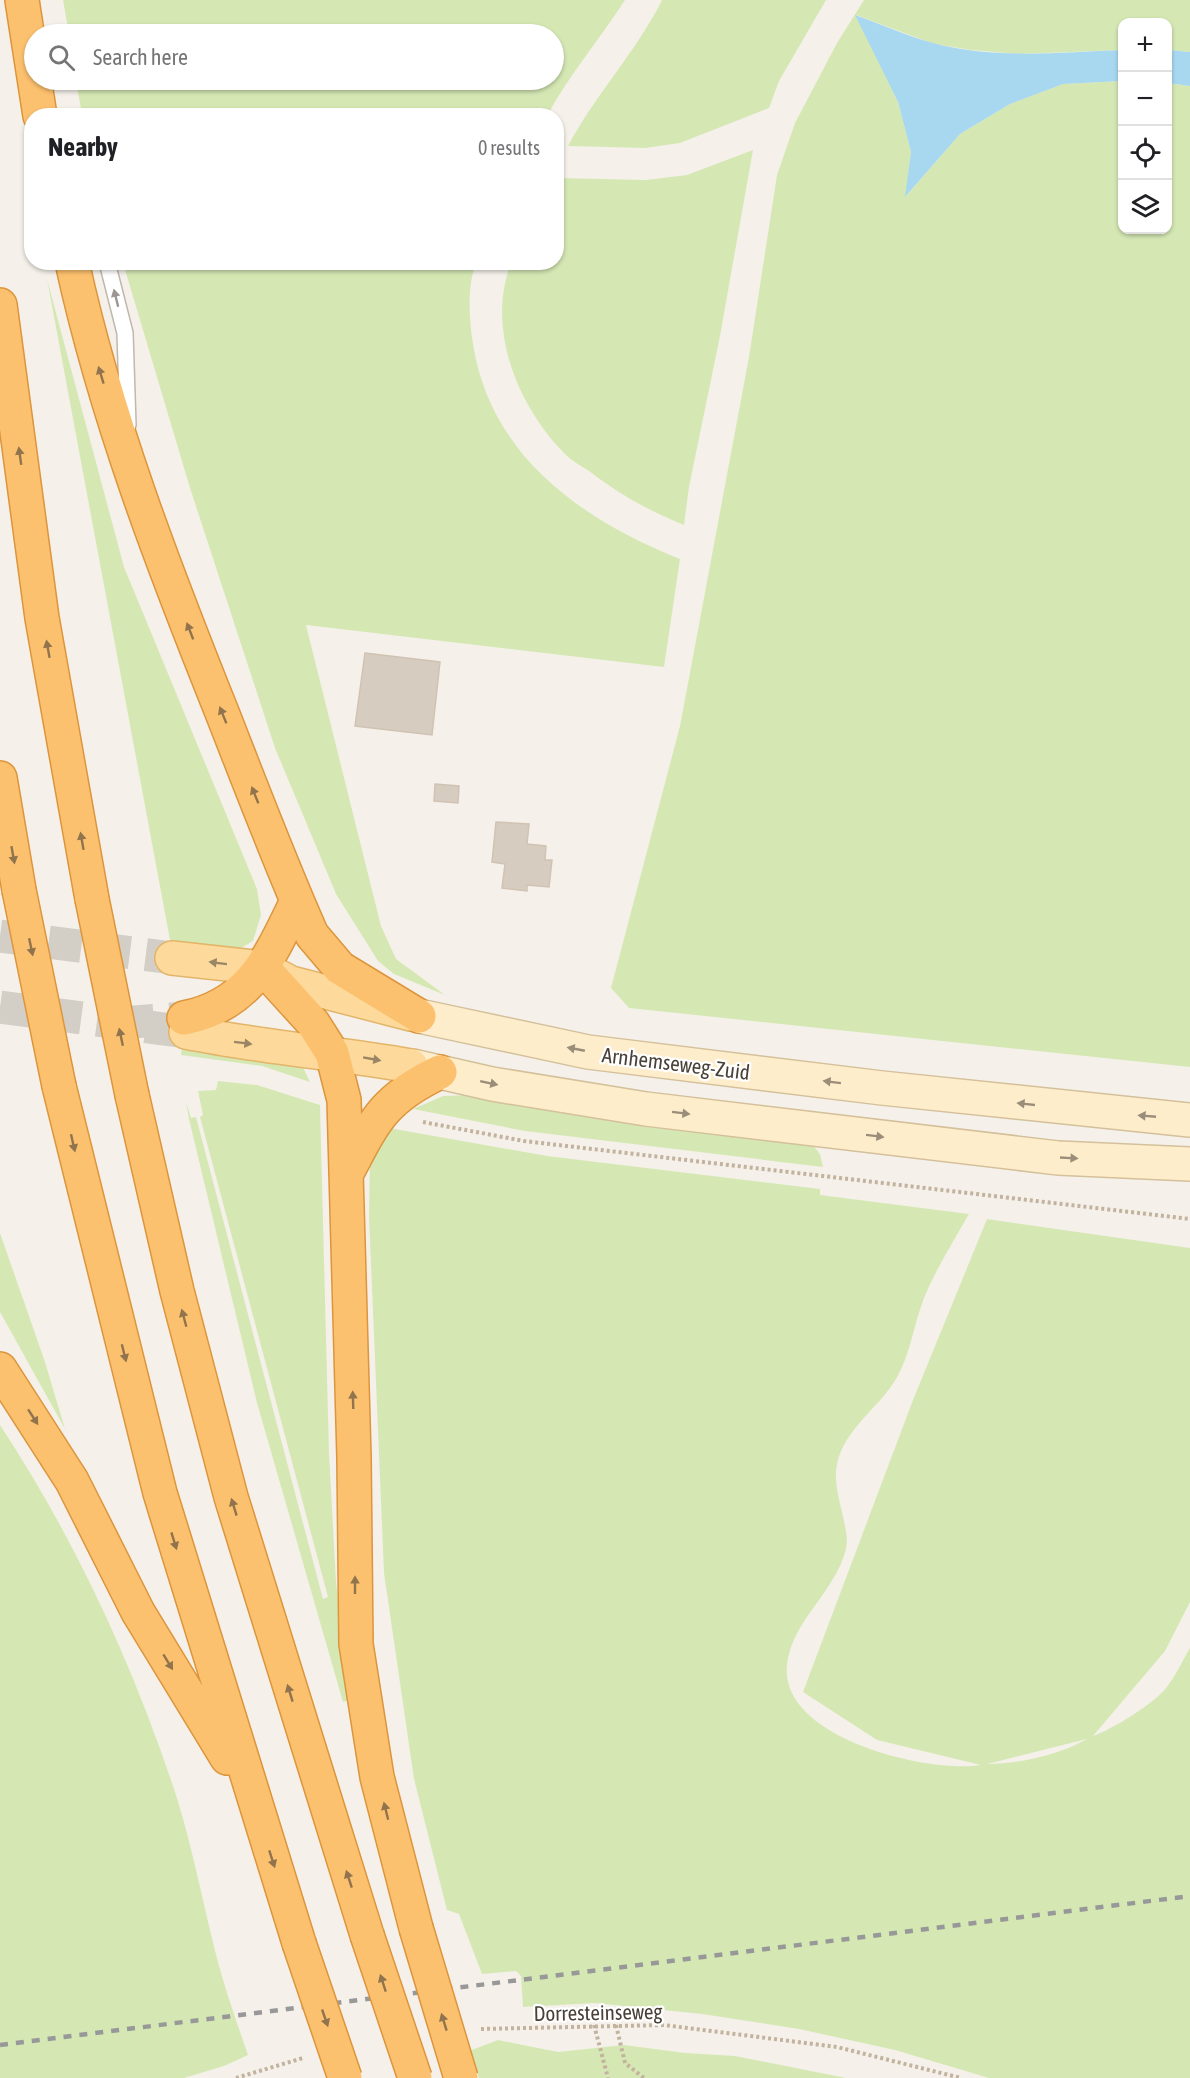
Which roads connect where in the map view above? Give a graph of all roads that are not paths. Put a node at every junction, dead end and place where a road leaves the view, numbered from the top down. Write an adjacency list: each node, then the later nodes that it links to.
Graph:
1 (22, 0): 2 (highway)
2 (26, 24)
3 (37, 90): 4 (highway)
4 (40, 108)
5 (74, 270): 8 (highway, one-way to 5)
6 (109, 270): 8 (lane, one-way to 6)
7 (0, 305): 23 (highway, one-way to 7, bridge)
8 (130, 471): 10 (highway, one-way to 8)
9 (0, 778): 21 (highway, one-way to 21, bridge)
10 (297, 901): 12 (highway); 13 (highway)
11 (172, 958): 12 (main road, Arnhemseweg-Zuid, one-way to 11)
12 (263, 968): 13 (main road, Arnhemseweg-Zuid); 14 (highway); 15 (highway)
13 (419, 1016): 17 (main road, Arnhemseweg-Zuid, one-way to 13)
14 (185, 1025): 15 (main road, one-way to 15)
15 (332, 1053): 16 (main road, one-way to 16); 19 (highway)
16 (425, 1069): 18 (main road, one-way to 18); 19 (highway)
17 (1190, 1120)
18 (1190, 1164)
19 (346, 1175): 24 (highway, one-way to 19, bridge)
20 (0, 1369): 21 (highway, one-way to 21)
21 (254, 1803): 22 (highway, one-way to 22, bridge)
22 (345, 2078)
23 (415, 2078)
24 (461, 2078)

